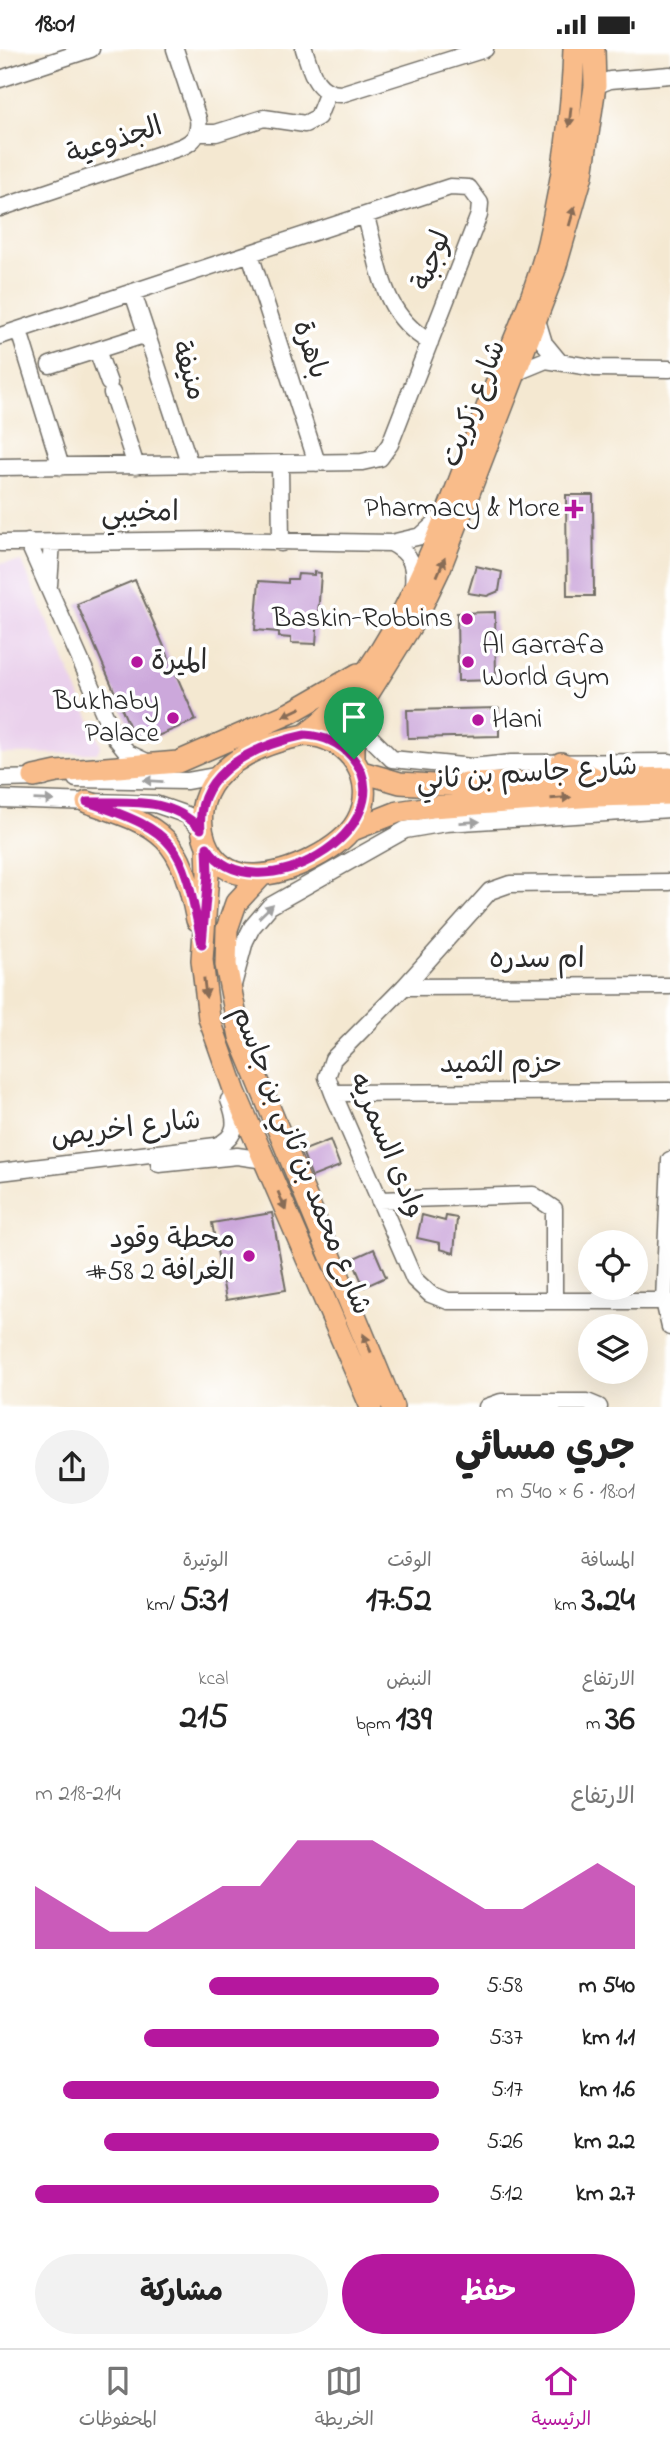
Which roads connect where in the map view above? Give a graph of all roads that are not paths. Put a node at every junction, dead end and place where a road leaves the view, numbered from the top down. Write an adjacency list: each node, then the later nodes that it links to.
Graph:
1 (91, 49): 8 (street)
2 (175, 49): 11 (street, الجذوعية)
3 (304, 49): 10 (street)
4 (485, 49): 10 (street)
5 (574, 49): 32 (main road, شارع زكريت, one-way to 32)
6 (594, 49): 9 (main road, شارع زكريت)
7 (670, 75): 9 (street)
8 (0, 79)
9 (600, 80): 16 (main road, شارع زكريت, one-way to 9)
10 (328, 92): 11 (street)
11 (197, 133): 12 (street, الجذوعية)
12 (0, 208)
13 (366, 217): 14 (street, لوجبة); 20 (street); 20 (street, لوجبة)
14 (250, 254): 15 (street, لوجبة); 26 (street, باهرة)
15 (133, 293): 17 (street, لوجبة); 18 (street, منيفة)
16 (537, 320): 22 (street); 25 (main road, شارع زكريت)
17 (19, 331): 19 (street, لوجبة); 31 (street)
18 (147, 334): 21 (street); 28 (street, منيفة)
19 (0, 336)
20 (430, 342): 26 (street, لوجبة)
21 (97, 350): 23 (street); 29 (street)
22 (558, 360): 24 (street); 25 (street)
23 (50, 365)
24 (670, 369)
25 (517, 372): 41 (main road, شارع زكريت, one-way to 25)
26 (317, 463): 27 (street, لوجبة)
27 (280, 464): 28 (street, لوجبة); 36 (street)
28 (190, 465): 29 (street, لوجبة)
29 (136, 466): 31 (street, لوجبة)
30 (0, 467): 31 (street, لوجبة)
31 (61, 467)
32 (446, 512): 37 (street, امخيبي); 39 (main road, شارع زكريت)
33 (28, 542): 34 (street, امخيبي); 35 (street, امخيبي); 38 (street)
34 (52, 542): 36 (street, امخيبي); 38 (street)
35 (0, 543)
36 (281, 543): 37 (street, امخيبي)
37 (391, 544): 39 (street)
38 (49, 585): 43 (street)
39 (413, 591): 40 (main road, شارع زكريت)
40 (372, 665): 42 (main road, شارع زكريت); 46 (main road, one-way to 46)
41 (360, 707): 45 (street); 47 (main road, شارع زكريت)
42 (305, 735): 47 (main road); 49 (main road)
43 (114, 736): 46 (street); 48 (street)
44 (670, 762): 45 (street)
45 (561, 764): 53 (main road)
46 (161, 766): 48 (main road)
47 (358, 766): 53 (main road, شارع جاسم بن ثاني); 59 (main road)
48 (105, 769): 50 (main road)
49 (220, 775): 50 (street, one-way to 50); 60 (main road)
50 (34, 778): 52 (street)
51 (670, 778): 53 (main road, شارع جاسم بن ثاني)
52 (0, 779)
53 (597, 788): 54 (main road, شارع جاسم بن ثاني); 58 (main road); 59 (main road, شارع جاسم بن ثاني, one-way to 53)
54 (670, 794)
55 (0, 799): 56 (street, one-way to 56)
56 (87, 802): 60 (street); 63 (main road)
57 (670, 809): 58 (street)
58 (644, 810): 66 (street, one-way to 58)
59 (350, 831): 61 (main road)
60 (204, 838): 61 (main road); 63 (main road, شارع محمد بن ثاني بن جاسم)
61 (262, 875): 66 (main road, شارع محمد بن ثاني بن جاسم)
62 (670, 882): 65 (street, وادى السمريه)
63 (202, 944): 67 (main road, شارع محمد بن ثاني بن جاسم, one-way to 67)
64 (670, 986): 65 (street, ام سدره)
65 (404, 987): 69 (street, وادى السمريه)
66 (231, 995): 80 (main road, شارع محمد بن ثاني بن جاسم, one-way to 66)
67 (228, 1073): 70 (main road, شارع محمد بن ثاني بن جاسم); 72 (street, شارع اخريص)
68 (670, 1091): 69 (street, حزم الثميد)
69 (333, 1093): 75 (street, وادى السمريه)
70 (265, 1160): 73 (street, شارع اخريص); 79 (main road, شارع محمد بن ثاني بن جاسم, one-way to 79)
71 (670, 1160): 74 (street)
72 (0, 1171)
73 (0, 1181)
74 (669, 1183): 77 (street)
75 (379, 1200): 76 (street, وادى السمريه); 76 (street)
76 (554, 1299): 77 (street, وادى السمريه)
77 (664, 1301): 78 (street)
78 (670, 1327)
79 (371, 1406)
80 (393, 1406)
81 (487, 1406): 82 (street)
82 (598, 1406)

